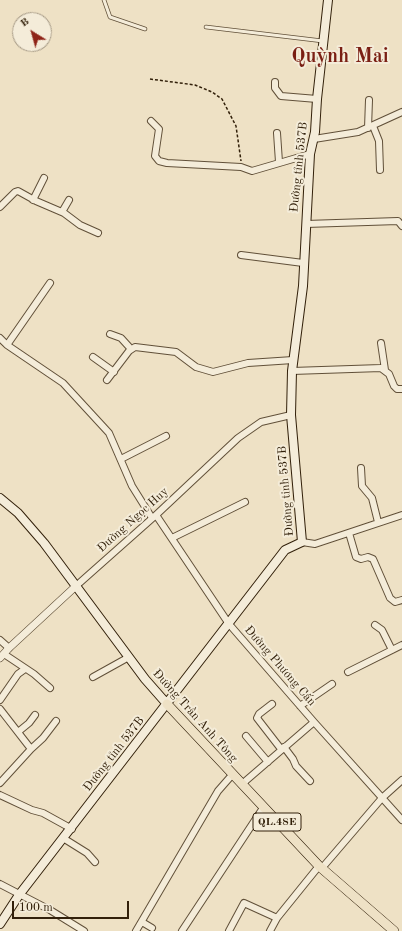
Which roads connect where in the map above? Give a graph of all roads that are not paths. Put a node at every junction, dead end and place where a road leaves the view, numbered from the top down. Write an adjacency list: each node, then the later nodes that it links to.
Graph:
1 (104, 0): 4 (lane)
2 (328, 0): 5 (main road, Đường tỉnh 537B)
3 (206, 27): 5 (lane)
4 (145, 29)
5 (324, 41): 7 (main road, Đường tỉnh 537B)
6 (275, 82): 7 (street)
7 (317, 99): 13 (main road, Đường tỉnh 537B)
8 (369, 100): 11 (street)
9 (402, 112): 11 (street)
10 (151, 121): 15 (street)
11 (371, 127): 13 (street); 16 (street)
12 (277, 133): 15 (street)
13 (314, 139): 14 (main road, Đường tỉnh 537B)
14 (310, 154): 15 (street); 22 (main road, Đường tỉnh 537B)
15 (279, 162)
16 (380, 170)
17 (44, 178): 18 (street)
18 (33, 200): 20 (street); 21 (street)
19 (69, 200): 21 (street)
20 (0, 207)
21 (62, 212): 24 (street)
22 (306, 224): 23 (street); 26 (main road, Đường tỉnh 537B)
23 (402, 226)
24 (98, 233)
25 (241, 255): 26 (street)
26 (303, 263): 34 (main road, Đường tỉnh 537B)
27 (50, 282): 31 (street)
28 (110, 334): 32 (street)
29 (0, 338): 31 (street, Đường Phương Cấn)
30 (381, 343): 35 (street)
31 (7, 345): 42 (street, Đường Phương Cấn)
32 (131, 348): 34 (street); 37 (street)
33 (93, 358): 37 (street)
34 (293, 360): 36 (main road, Đường tỉnh 537B)
35 (385, 370): 36 (street); 39 (street)
36 (292, 371): 40 (main road, Đường tỉnh 537B)
37 (114, 372): 38 (street)
38 (107, 380)
39 (402, 389)
40 (291, 415): 47 (street, Đường Ngọc Huy); 51 (main road, Đường tỉnh 537B)
41 (166, 436): 42 (street)
42 (121, 459): 47 (street, Đường Phương Cấn)
43 (361, 468): 48 (street)
44 (0, 498): 52 (main road, Đường Trần Anh Tông)
45 (245, 502): 50 (street)
46 (402, 515): 48 (street)
47 (154, 517): 50 (street, Đường Phương Cấn); 52 (street, Đường Ngọc Huy)
48 (378, 522): 49 (street)
49 (349, 533): 51 (street); 53 (street)
50 (172, 538): 54 (street, Đường Phương Cấn)
51 (302, 542): 54 (main road, Đường tỉnh 537B)
52 (76, 586): 59 (street, Đường Ngọc Huy); 60 (main road, Đường Trần Anh Tông)
53 (402, 600)
54 (229, 624): 67 (main road, Đường tỉnh 537B); 69 (street, Đường Phương Cấn)
55 (375, 625): 58 (street)
56 (0, 640): 59 (street)
57 (402, 645): 58 (street)
58 (392, 650): 62 (street)
59 (4, 653): 61 (street)
60 (129, 657): 63 (street); 67 (main road, Đường Trần Anh Tông)
61 (25, 669): 65 (street); 66 (street)
62 (348, 672)
63 (93, 677)
64 (332, 684): 69 (street)
65 (50, 688)
66 (0, 700)
67 (167, 704): 79 (main road, Đường Trần Anh Tông / QL.48E); 88 (main road, Đường tỉnh 537B)
68 (272, 704): 76 (street)
69 (300, 706): 73 (street, Đường Phương Cấn)
70 (0, 709): 74 (street)
71 (35, 715): 74 (street)
72 (56, 721): 77 (street)
73 (314, 722): 76 (street); 85 (street, Đường Phương Cấn)
74 (18, 732): 77 (street)
75 (246, 736): 78 (street)
76 (283, 748): 78 (street); 81 (street)
77 (31, 749): 82 (street)
78 (268, 762): 83 (street)
79 (232, 774): 83 (main road, Đường Trần Anh Tông / QL.48E); 95 (street)
80 (402, 780): 85 (street)
81 (310, 781)
82 (0, 783)
83 (242, 784): 86 (main road, Đường Trần Anh Tông / QL.48E)
84 (0, 795): 88 (street)
85 (382, 798): 87 (street, Đường Phương Cấn); 91 (street)
86 (263, 808): 91 (main road, Đường Trần Anh Tông / QL.48E); 100 (street)
87 (402, 820)
88 (72, 829): 89 (main road, Đường tỉnh 537B)
89 (63, 838): 90 (street); 93 (main road, Đường tỉnh 537B)
90 (95, 862)
91 (320, 867): 94 (street); 103 (main road, Đường Trần Anh Tông / QL.48E)
92 (0, 884): 93 (street)
93 (19, 895): 96 (main road, Đường tỉnh 537B); 98 (street)
94 (276, 918): 101 (street); 102 (street)
95 (142, 922): 97 (street); 99 (street)
96 (0, 924)
97 (152, 928)
98 (84, 931)
99 (136, 931)
100 (182, 931)
101 (229, 931)
102 (270, 931)
103 (394, 931)

